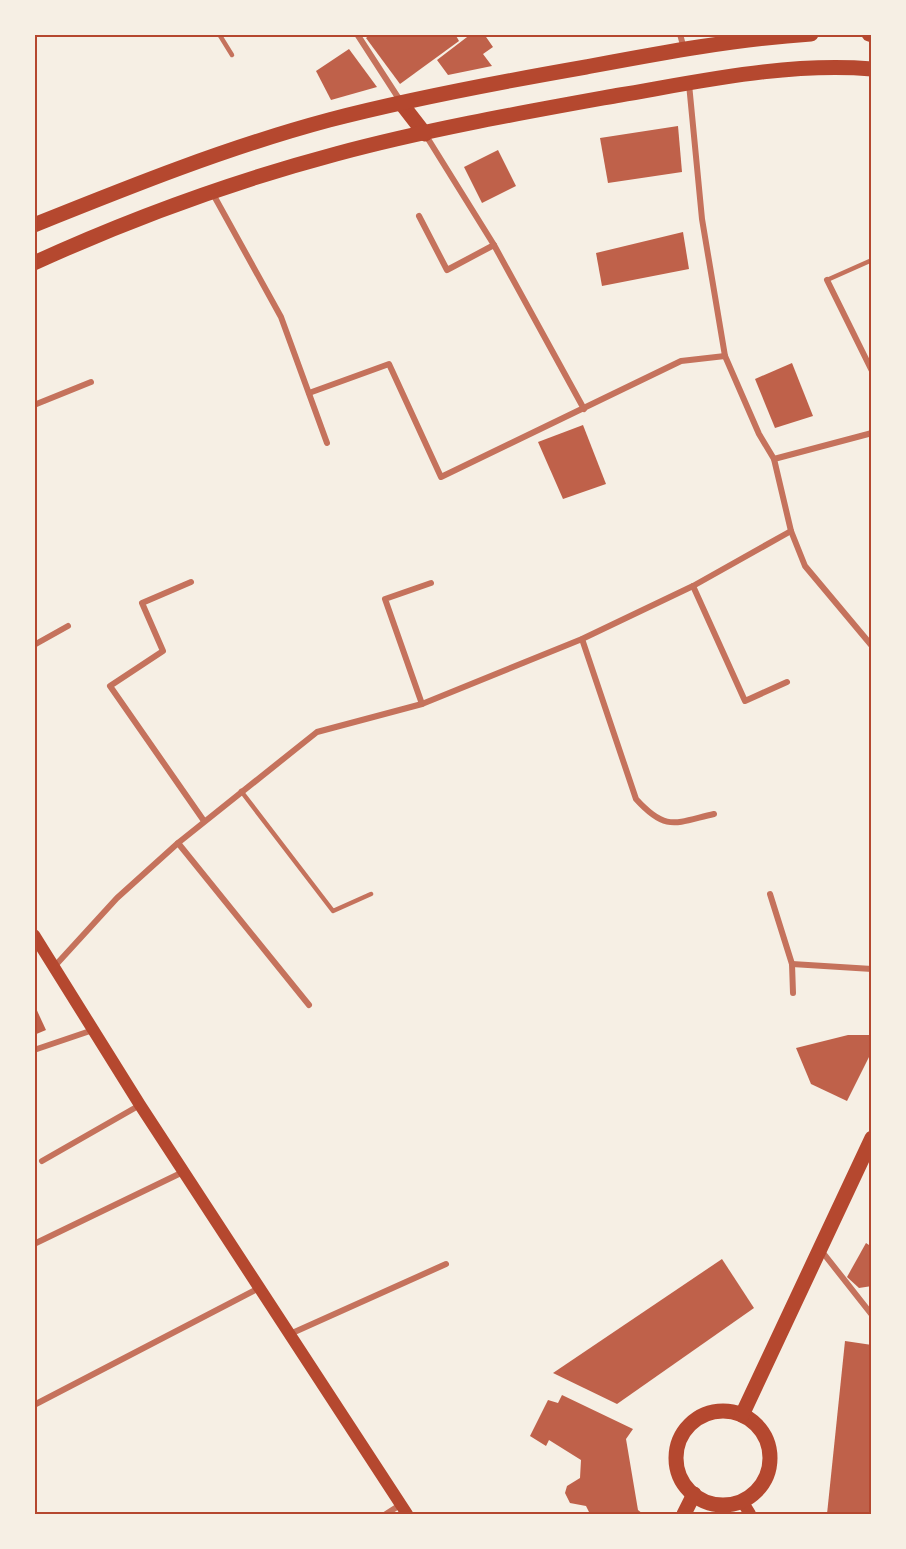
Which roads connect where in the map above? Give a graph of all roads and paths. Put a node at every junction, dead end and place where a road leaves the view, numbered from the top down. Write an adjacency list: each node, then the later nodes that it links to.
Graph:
1 (219, 34): 5 (lane)
2 (357, 34): 8 (street)
3 (811, 34): 4 (main road)
4 (682, 42): 8 (main road)
5 (232, 55)
6 (872, 69): 7 (main road)
7 (689, 83): 9 (main road); 17 (street)
8 (401, 103): 9 (main road); 12 (main road)
9 (425, 134): 10 (main road); 13 (street)
10 (213, 194): 15 (main road); 20 (street)
11 (419, 216): 13 (street)
12 (34, 225)
13 (494, 245): 22 (street)
14 (872, 260): 16 (lane)
15 (34, 263)
16 (827, 280): 18 (street)
17 (725, 356): 22 (street); 25 (street)
18 (872, 371)
19 (91, 382): 21 (street)
20 (309, 393): 22 (street); 24 (street)
21 (34, 405)
22 (584, 409)
23 (872, 433): 25 (street)
24 (327, 442)
25 (774, 459): 26 (street)
26 (791, 531): 29 (street); 33 (street)
27 (191, 582): 38 (street)
28 (432, 583): 35 (street)
29 (693, 586): 31 (street); 34 (street)
30 (68, 626): 32 (street)
31 (582, 639): 35 (street); 37 (street)
32 (34, 645)
33 (872, 646)
34 (787, 682)
35 (422, 704): 36 (street)
36 (241, 791): 38 (street); 40 (lane)
37 (714, 814)
38 (204, 821): 39 (street)
39 (178, 843): 44 (street); 47 (street)
40 (372, 894)
41 (770, 894): 43 (street)
42 (34, 935): 44 (main road)
43 (792, 964): 45 (street); 46 (street)
44 (53, 968): 48 (main road)
45 (872, 969)
46 (793, 993)
47 (309, 1005)
48 (94, 1029): 49 (street); 50 (main road)
49 (34, 1050)
50 (140, 1105): 52 (street); 53 (main road)
51 (872, 1138): 55 (main road)
52 (42, 1161)
53 (184, 1171): 54 (street); 57 (main road)
54 (34, 1245)
55 (819, 1248): 58 (street); 61 (main road)
56 (446, 1264): 59 (street)
57 (260, 1288): 59 (main road); 60 (street)
58 (872, 1315)
59 (290, 1334): 65 (main road)
60 (34, 1405)
61 (742, 1415): 62 (main road); 63 (main road)
62 (693, 1494): 64 (main road); 67 (main road)
63 (742, 1501): 64 (main road); 68 (main road)
64 (712, 1509)
65 (404, 1510): 66 (street)
66 (386, 1515)
67 (684, 1515)
68 (750, 1515)

